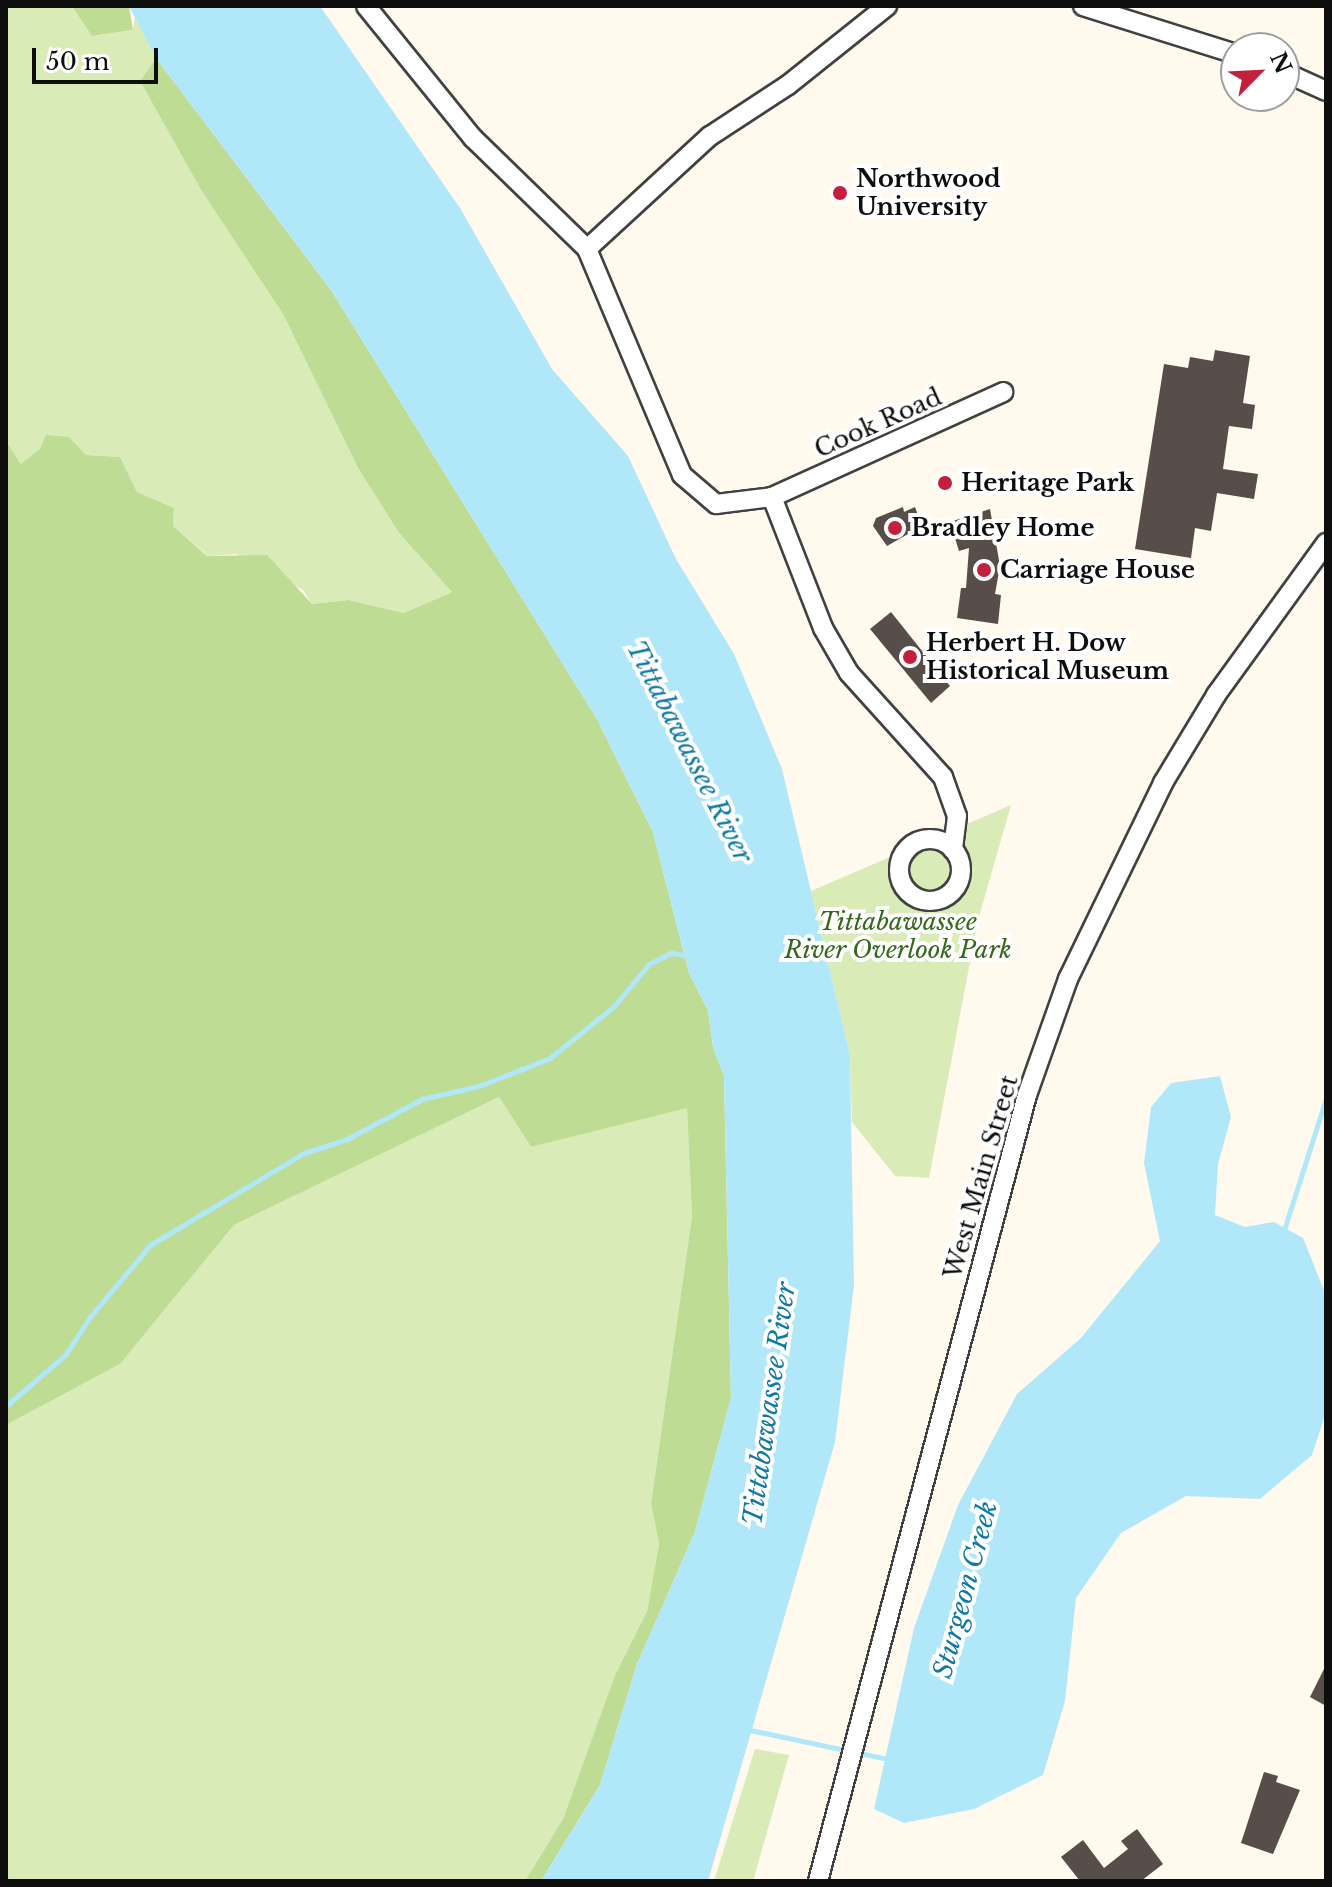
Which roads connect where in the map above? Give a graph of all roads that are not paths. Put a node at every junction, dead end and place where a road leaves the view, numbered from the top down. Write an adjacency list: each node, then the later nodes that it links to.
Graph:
1 (366, 6): 7 (street)
2 (887, 6): 7 (street)
3 (1083, 6): 4 (street)
4 (1220, 49)
5 (1300, 79): 6 (street)
6 (1326, 91)
7 (587, 249): 9 (street, Cook Road)
8 (1003, 392): 9 (street, Cook Road)
9 (772, 497): 11 (street)
10 (1326, 543): 12 (street, West Main Street)
11 (953, 850)
12 (818, 1881)

